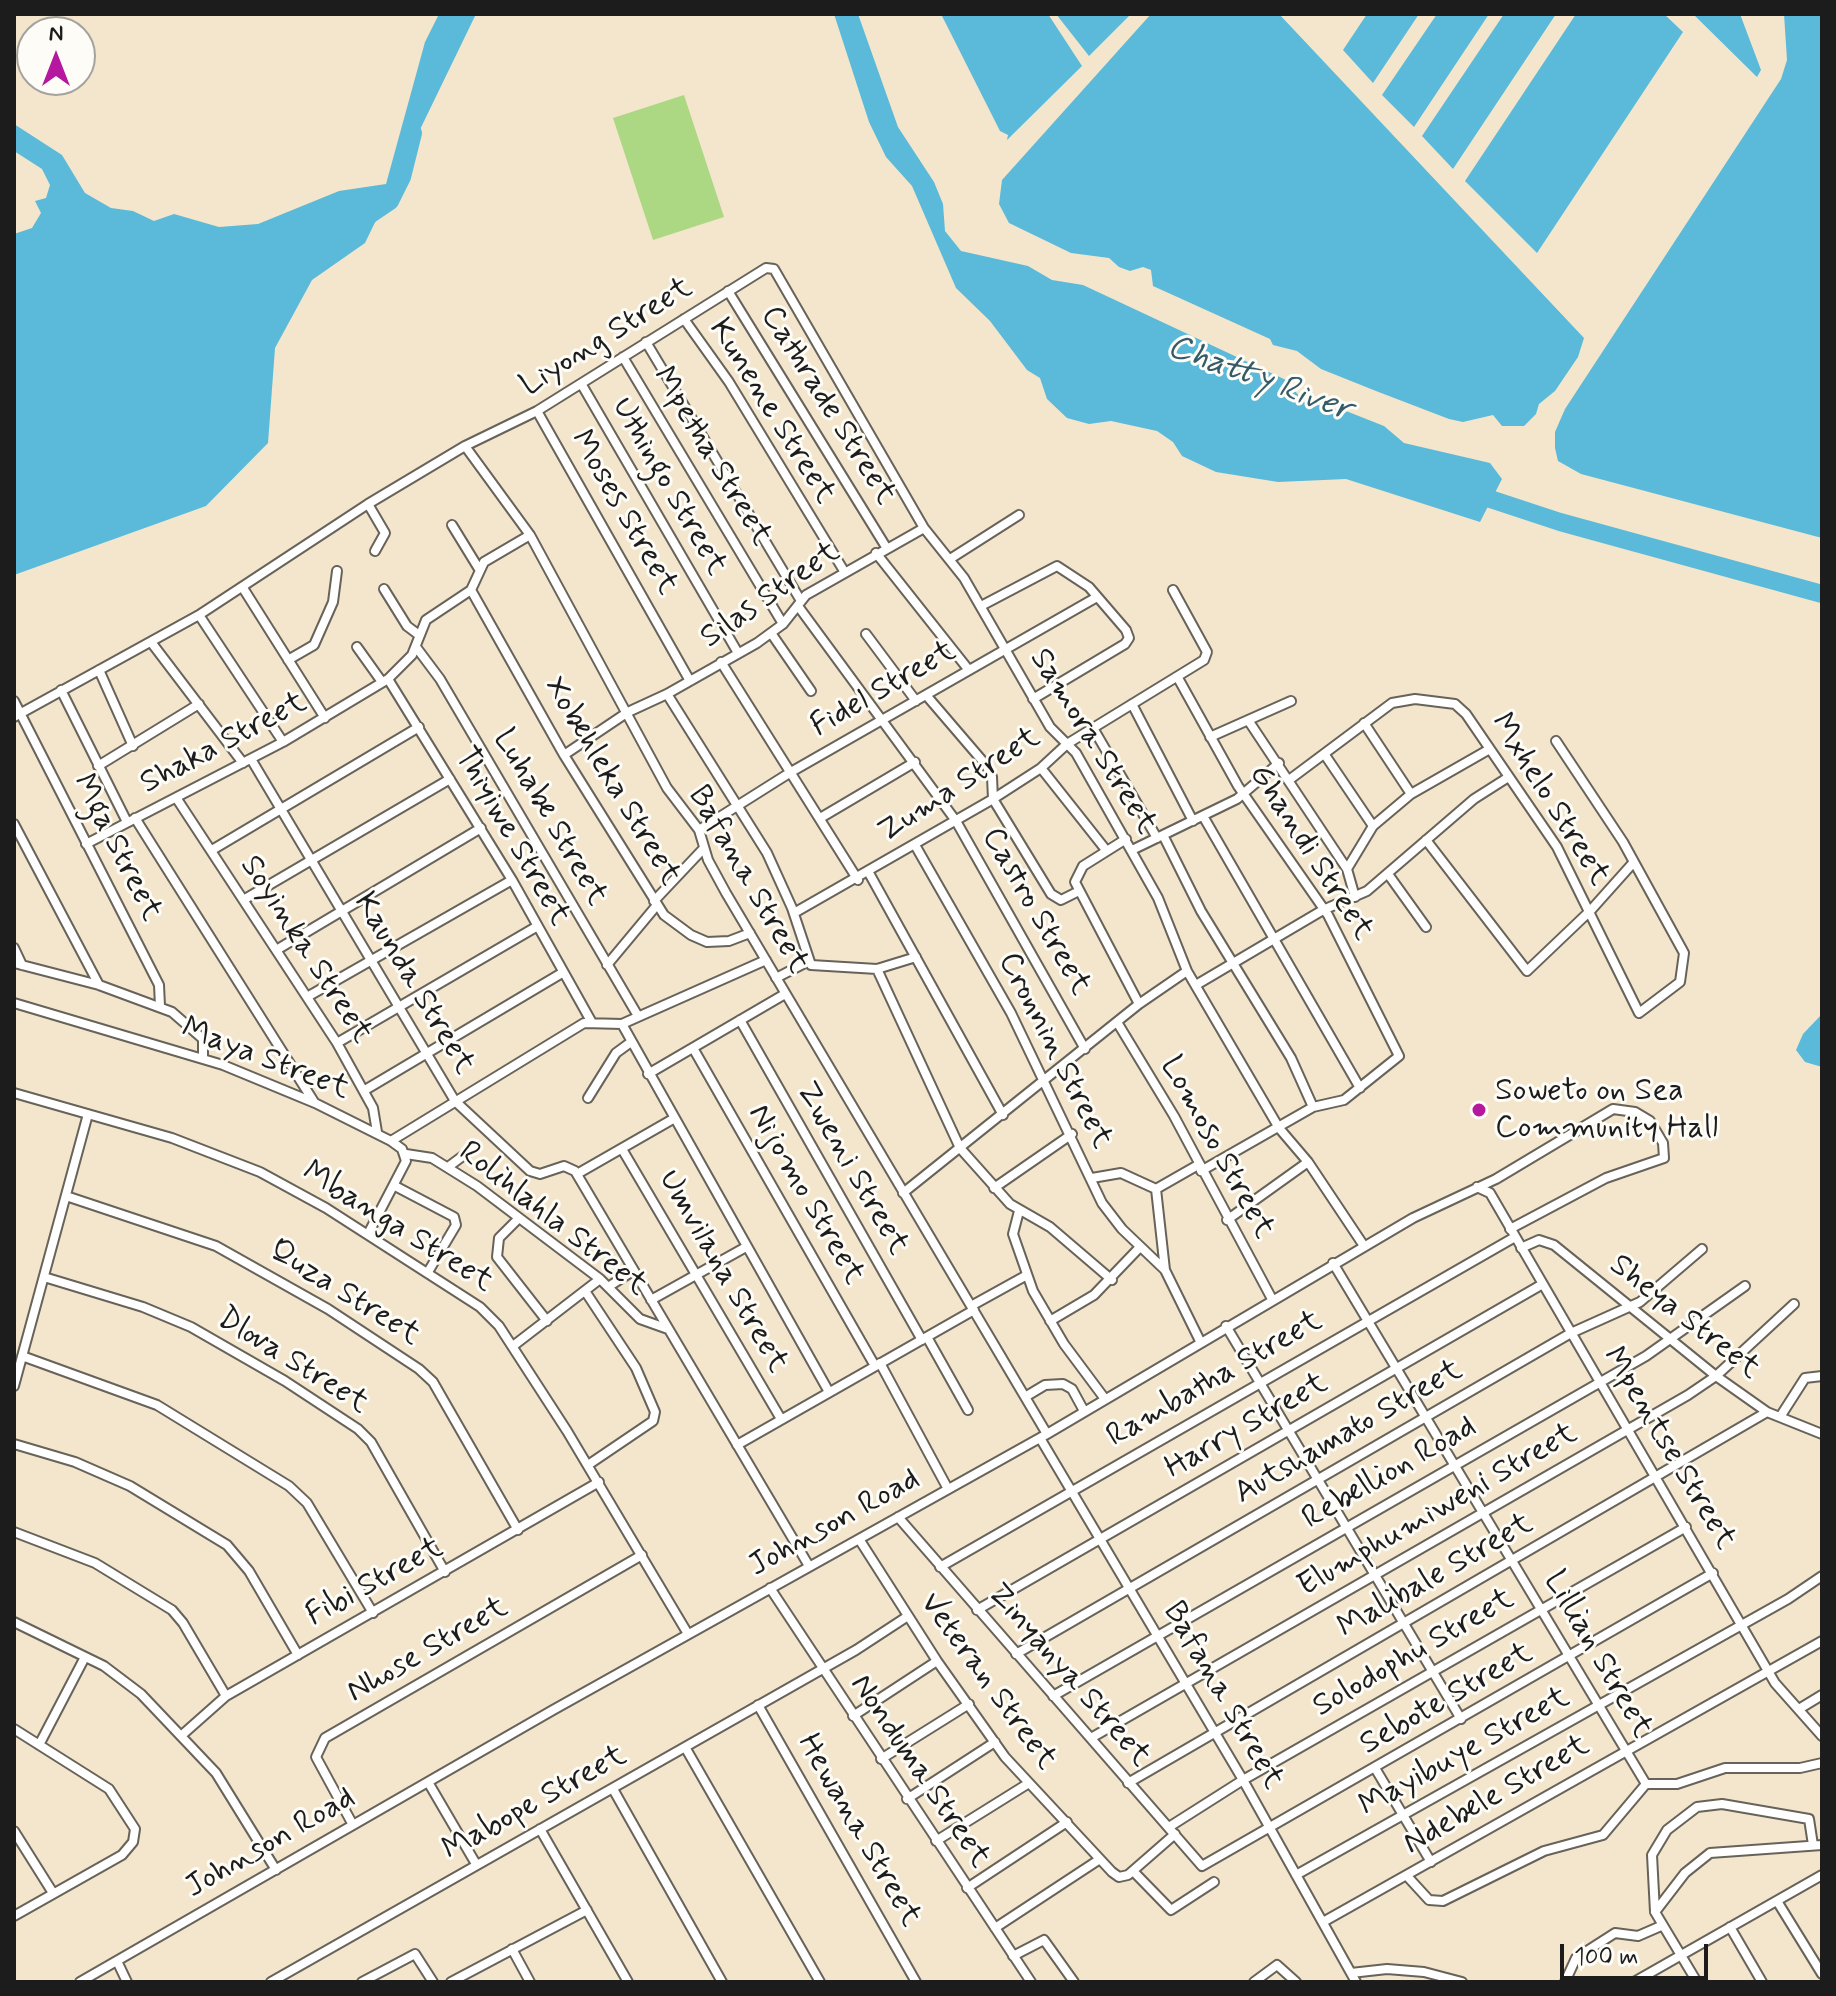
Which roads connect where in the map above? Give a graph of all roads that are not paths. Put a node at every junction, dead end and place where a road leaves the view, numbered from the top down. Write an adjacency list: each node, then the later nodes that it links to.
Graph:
1 (772, 267): 2 (street, Liyong Street); 12 (street, Samora Street)
2 (728, 291): 3 (street, Liyong Street); 14 (street, Cathrade Street)
3 (684, 319): 4 (street, Liyong Street); 20 (street, Kunene Street)
4 (646, 342): 5 (street, Liyong Street); 26 (street, Castro Street)
5 (623, 357): 6 (street, Liyong Street); 29 (street, Mpetha Street)
6 (582, 385): 7 (street, Liyong Street); 37 (street, Uthingo Street)
7 (537, 411): 8 (street, Liyong Street); 44 (street, Moses Street)
8 (465, 446): 9 (street); 13 (street, Bafana Street)
9 (368, 504): 15 (street); 21 (street)
10 (1019, 515): 17 (street)
11 (452, 525): 18 (street)
12 (924, 528): 14 (street, Silas Street); 17 (street, Samora Street)
13 (530, 535): 18 (street); 55 (street, Bafana Street)
14 (886, 547): 16 (street, Silas Street)
15 (375, 551)
16 (876, 553): 20 (street, Silas Street); 40 (street)
17 (950, 559): 27 (street, Samora Street)
18 (479, 569): 23 (street)
19 (337, 571): 38 (street)
20 (844, 571): 26 (street, Silas Street)
21 (243, 588): 28 (street); 38 (street)
22 (384, 589): 32 (street)
23 (471, 590): 32 (street, Shaka Street); 69 (street, Xobehleka Street)
24 (1173, 590): 42 (street, Zuma Street)
25 (1097, 597): 27 (street); 36 (street, Fidel Street); 49 (street)
26 (800, 604): 29 (street, Silas Street); 58 (street, Castro Street)
27 (981, 606): 36 (street, Samora Street)
28 (199, 615): 33 (street); 65 (street)
29 (783, 624): 30 (street, Silas Street)
30 (771, 633): 37 (street, Silas Street); 46 (street)
31 (866, 634): 51 (street)
32 (419, 635): 35 (street, Shaka Street)
33 (151, 642): 41 (street); 53 (street, Kaunda Street)
34 (357, 647): 43 (street)
35 (416, 647): 43 (street, Shaka Street); 131 (street, Luhabe Street)
36 (1005, 649): 40 (street, Fidel Street); 49 (street, Samora Street)
37 (738, 653): 39 (street, Silas Street)
38 (288, 660): 57 (street)
39 (721, 662): 44 (street, Silas Street); 76 (street)
40 (968, 669): 48 (street, Fidel Street)
41 (99, 670): 45 (street); 67 (street)
42 (1178, 678): 54 (street, Zuma Street); 63 (street, Ghandi Street)
43 (385, 680): 57 (street, Shaka Street); 61 (street, Thiyiwe Street)
44 (690, 681): 47 (street, Silas Street)
45 (61, 690): 56 (street); 74 (street)
46 (811, 691)
47 (667, 694): 55 (street, Silas Street); 84 (street)
48 (926, 695): 51 (street, Fidel Street); 83 (street)
49 (1033, 699): 66 (street, Samora Street)
50 (14, 701): 56 (street, Mga Street)
51 (916, 701): 58 (street, Fidel Street)
52 (1291, 701): 59 (street)
53 (199, 704): 67 (street); 71 (street, Kaunda Street)
54 (1132, 704): 62 (street, Zuma Street); 90 (street)
55 (628, 712): 69 (street, Silas Street); 94 (street, Bafana Street)
56 (17, 715): 98 (street, Mga Street)
57 (325, 718): 65 (street, Shaka Street)
58 (883, 719): 72 (street, Castro Street); 76 (street, Fidel Street)
59 (1248, 720): 63 (street); 73 (street)
60 (1364, 723): 68 (street, Mxhelo Street); 70 (street, Mxhelo Street); 81 (street)
61 (419, 727): 78 (street, Thiyiwe Street); 85 (street)
62 (1093, 728): 66 (street, Zuma Street); 95 (street)
63 (1210, 737): 80 (street, Ghandi Street)
64 (1556, 741): 105 (street)
65 (283, 742): 71 (street, Shaka Street)
66 (1067, 744): 75 (street, Zuma Street); 96 (street, Samora Street)
67 (133, 746): 74 (street)
68 (1488, 750): 77 (street, Mxhelo Street); 81 (street)
69 (564, 755): 114 (street, Xobehleka Street)
70 (1325, 755): 79 (street, Mxhelo Street); 92 (street)
71 (247, 761): 82 (street, Shaka Street); 85 (street, Kaunda Street)
72 (915, 762): 87 (street); 89 (street, Castro Street)
73 (1279, 763): 79 (street); 80 (street)
74 (98, 766): 88 (street)
75 (1041, 768): 83 (street, Zuma Street); 102 (street)
76 (791, 772): 84 (street, Fidel Street); 87 (street)
77 (1507, 778): 97 (street); 116 (street, Mxhelo Street)
78 (450, 779): 93 (street, Thiyiwe Street); 104 (street)
79 (1289, 780): 106 (street)
80 (1245, 793): 86 (street); 115 (street, Ghandi Street)
81 (1411, 794): 92 (street)
82 (177, 799): 88 (street, Shaka Street); 101 (street, Soyinka Street)
83 (993, 799): 89 (street, Zuma Street); 111 (street)
84 (738, 805): 94 (street, Fidel Street); 118 (street)
85 (282, 809): 101 (street); 104 (street, Kaunda Street)
86 (1203, 816): 90 (street); 122 (street)
87 (822, 817): 110 (street)
88 (131, 820): 98 (street, Shaka Street); 162 (street)
89 (956, 821): 99 (street, Zuma Street); 152 (street, Castro Street)
90 (1193, 821): 95 (street)
91 (14, 824): 136 (street)
92 (1373, 826): 106 (street)
93 (481, 828): 109 (street, Thiyiwe Street); 117 (street)
94 (699, 830): 100 (street, Bafana Street)
95 (1160, 836): 103 (street); 130 (street)
96 (1126, 839): 102 (street); 103 (street, Samora Street)
97 (1426, 840): 108 (street); 116 (street)
98 (86, 844): 142 (street, Mga Street)
99 (915, 845): 107 (street, Zuma Street); 156 (street, Cronnin Street)
100 (704, 848): 114 (street); 121 (street, Bafana Street)
101 (212, 850): 113 (street, Soyinka Street)
102 (1106, 850): 111 (street)
103 (1132, 850): 133 (street, Samora Street)
104 (312, 861): 113 (street); 117 (street, Kaunda Street)
105 (1633, 863): 116 (street); 116 (street, Mxhelo Street)
106 (1347, 869): 112 (street)
107 (869, 873): 110 (street, Zuma Street); 125 (street)
108 (1388, 874): 112 (street); 120 (street)
109 (512, 880): 119 (street, Thiyiwe Street); 126 (street)
110 (858, 880): 118 (street, Zuma Street)
111 (1077, 892): 141 (street)
112 (1355, 897): 115 (street)
113 (245, 899): 124 (street, Soyinka Street)
114 (656, 903): 121 (street, Xobehleka Street); 131 (street)
115 (1323, 910): 122 (street); 157 (street, Ghandi Street)
116 (1591, 910)
117 (342, 911): 124 (street); 126 (street, Kaunda Street)
118 (794, 913): 128 (street)
119 (536, 927): 134 (street, Thiyiwe Street); 143 (street)
120 (1426, 927)
121 (750, 933): 127 (street, Bafana Street)
122 (1275, 940): 130 (street); 157 (street)
123 (14, 948): 129 (street)
124 (278, 949): 139 (street, Soyinka Street)
125 (916, 957): 132 (street); 166 (street)
126 (371, 960): 139 (street); 143 (street, Kaunda Street)
127 (766, 960): 135 (street, Bafana Street); 144 (street)
128 (809, 961): 132 (street); 135 (street)
129 (18, 964): 136 (street)
130 (1236, 964): 137 (street); 163 (street)
131 (607, 965): 144 (street, Luhabe Street)
132 (877, 969): 173 (street)
133 (1187, 971): 137 (street, Samora Street); 141 (street)
134 (562, 973): 146 (street, Thiyiwe Street); 153 (street)
135 (776, 978): 138 (street, Bafana Street)
136 (99, 985): 142 (street)
137 (1196, 985): 168 (street, Samora Street)
138 (785, 994): 145 (street); 185 (street, Bafana Street)
139 (307, 997): 150 (street, Soyinka Street)
140 (14, 1003): 154 (street, Maya Street)
141 (1139, 1004): 147 (street)
142 (160, 1006): 154 (street)
143 (397, 1008): 150 (street); 153 (street, Kaunda Street)
144 (638, 1016): 148 (street)
145 (740, 1020): 151 (street); 221 (street, Zweni Street)
146 (591, 1021): 148 (street); 161 (street)
147 (1117, 1022): 152 (street); 178 (street, Lomoso Street)
148 (622, 1024): 149 (street)
149 (631, 1042): 155 (street); 160 (street)
150 (337, 1043): 158 (street, Soyinka Street)
151 (693, 1048): 155 (street); 226 (street, Nijomo Street)
152 (1085, 1049): 156 (street)
153 (426, 1054): 158 (street); 161 (street, Kaunda Street)
154 (203, 1058): 162 (street, Maya Street)
155 (648, 1074): 167 (street)
156 (1043, 1081): 166 (street); 170 (street, Cronnin Street)
157 (1360, 1088): 163 (street)
158 (365, 1090): 169 (street, Soyinka Street)
159 (14, 1093): 165 (street, Mbanga Street)
160 (588, 1098)
161 (455, 1101): 171 (street); 179 (street, Kaunda Street)
162 (315, 1103): 169 (street, Maya Street)
163 (1313, 1107): 168 (street)
164 (1613, 1109): 182 (street, Johnson Road); 190 (street, Rambatha Street)
165 (88, 1114): 186 (street); 191 (street, Mbanga Street)
166 (1003, 1115): 173 (street)
167 (673, 1119): 174 (street); 193 (street)
168 (1279, 1128): 176 (street, Samora Street); 178 (street)
169 (377, 1132): 171 (street, Maya Street)
170 (1072, 1134): 180 (street, Cronnin Street); 183 (street)
171 (391, 1141): 175 (street, Maya Street)
172 (475, 1147): 177 (street)
173 (960, 1148): 183 (street); 185 (street)
174 (622, 1149): 179 (street); 201 (street, Umvilana Street)
175 (406, 1154): 177 (street, Rolihlahla Street); 181 (street)
176 (1308, 1162): 189 (street); 192 (street, Samora Street)
177 (448, 1167): 188 (street, Rolihlahla Street)
178 (1199, 1168): 184 (street); 189 (street, Lomoso Street)
179 (577, 1174): 199 (street, Rolihlahla Street)
180 (1092, 1178): 184 (street, Cronnin Street); 194 (street)
181 (395, 1186): 191 (street); 200 (street)
182 (1476, 1187): 190 (street, Mpentse Street); 192 (street, Johnson Road)
183 (994, 1188): 187 (street)
184 (1156, 1189): 198 (street)
185 (903, 1193): 214 (street, Bafana Street)
186 (66, 1196): 203 (street); 259 (street, Quza Street)
187 (1019, 1211): 202 (street); 205 (street)
188 (518, 1219): 204 (street, Rolihlahla Street); 215 (street)
189 (1227, 1220): 210 (street, Lomoso Street)
190 (1512, 1233): 195 (street, Mpentse Street); 217 (street, Rambatha Street)
191 (368, 1234): 200 (street, Mbanga Street)
192 (1364, 1246): 197 (street, Johnson Road)
193 (746, 1247): 201 (street); 233 (street)
194 (1140, 1247): 198 (street); 205 (street)
195 (1521, 1248): 206 (street, Mpentse Street); 213 (street, Sheya Street)
196 (1702, 1249): 213 (street, Autshamato Street)
197 (1333, 1263): 210 (street, Johnson Road); 217 (street, Lillian Street)
198 (1165, 1270): 223 (street)
199 (633, 1271): 208 (street); 211 (street, Rolihlahla Street)
200 (428, 1272): 224 (street, Mbanga Street)
201 (697, 1274): 211 (street); 241 (street, Umvilana Street)
202 (1027, 1275): 214 (street); 216 (street)
203 (44, 1277): 225 (street); 267 (street, Dlova Street)
204 (600, 1279): 208 (street, Rolihlahla Street); 209 (street)
205 (1112, 1280): 216 (street)
206 (1541, 1285): 220 (street, Mpentse Street); 227 (street, Harry Street)
207 (1745, 1286): 222 (street, Rebellion Road)
208 (608, 1287): 219 (street, Rolihlahla Street)
209 (585, 1291): 215 (street); 249 (street)
210 (1272, 1299): 218 (street, Johnson Road)
211 (651, 1300): 219 (street, Rolihlahla Street)
212 (1794, 1304): 228 (street, Elumphumiweni Street)
213 (1627, 1305): 220 (street, Autshamato Street); 222 (street, Sheya Street)
214 (973, 1308): 221 (street); 234 (street, Bafana Street)
215 (547, 1321): 224 (street)
216 (1050, 1321): 235 (street)
217 (1367, 1321): 227 (street, Lillian Street); 231 (street, Rambatha Street)
218 (1226, 1326): 223 (street, Johnson Road); 231 (street)
219 (668, 1329): 247 (street, Rolihlahla Street)
220 (1571, 1333): 230 (street, Mpentse Street); 239 (street, Autshamato Street)
221 (925, 1338): 226 (street); 236 (street, Zweni Street)
222 (1669, 1339): 228 (street, Sheya Street); 230 (street, Rebellion Road)
223 (1200, 1341): 235 (street, Johnson Road)
224 (513, 1346): 249 (street, Mbanga Street)
225 (22, 1356): 232 (street); 275 (street)
226 (878, 1365): 233 (street); 253 (street, Nijomo Street)
227 (1396, 1369): 239 (street, Lillian Street); 243 (street, Harry Street)
228 (1716, 1376): 238 (street, Sheya Street); 242 (street, Elumphumiweni Street)
229 (1822, 1376): 240 (street)
230 (1599, 1381): 242 (street, Mpentse Street); 248 (street, Rebellion Road)
231 (1259, 1384): 243 (street); 254 (street, Rambatha Street)
232 (14, 1386)
233 (829, 1392): 241 (street)
234 (1025, 1397): 237 (street); 245 (street, Bafana Street)
235 (1105, 1399): 237 (street, Johnson Road)
236 (968, 1410)
237 (1084, 1411): 245 (street, Johnson Road)
238 (1767, 1412): 240 (street, Sheya Street); 250 (street, Malibale Street)
239 (1426, 1416): 248 (street, Lillian Street); 251 (street, Autshamato Street)
240 (1780, 1417): 244 (street, Sheya Street)
241 (781, 1419): 247 (street)
242 (1630, 1429): 250 (street, Mpentse Street); 255 (street, Elumphumiweni Street)
243 (1289, 1430): 251 (street); 262 (street, Harry Street)
244 (1822, 1434)
245 (1043, 1436): 253 (street, Johnson Road); 254 (street, Bafana Street)
246 (14, 1444): 284 (street)
247 (737, 1445): 265 (street, Rolihlahla Street)
248 (1456, 1464): 255 (street, Lillian Street); 257 (street, Rebellion Road)
249 (588, 1465): 252 (street, Mbanga Street)
250 (1657, 1477): 258 (street, Mpentse Street); 264 (street, Malibale Street)
251 (1318, 1478): 257 (street); 271 (street, Autshamato Street)
252 (599, 1482): 259 (street, Fibi Street); 263 (street, Mbanga Street)
253 (948, 1489): 256 (street, Johnson Road)
254 (1071, 1490): 262 (street, Bafana Street); 266 (street, Rambatha Street)
255 (1485, 1512): 264 (street, Lillian Street); 269 (street, Elumphumiweni Street)
256 (898, 1517): 261 (street, Johnson Road); 266 (street, Zinyanya Street)
257 (1347, 1526): 269 (street); 281 (street, Rebellion Road)
258 (1686, 1527): 268 (street, Mpentse Street); 273 (street, Solodophu Street)
259 (518, 1530): 267 (street, Fibi Street)
260 (14, 1532): 293 (street)
261 (859, 1539): 265 (street, Johnson Road); 276 (street, Veteran Street)
262 (1100, 1539): 271 (street, Bafana Street); 274 (street, Harry Street)
263 (642, 1555): 280 (street, Mbanga Street); 322 (street, Nhose Street)
264 (1513, 1559): 273 (street, Lillian Street); 278 (street, Malibale Street)
265 (809, 1566): 272 (street, Johnson Road)
266 (940, 1567): 274 (street, Zinyanya Street)
267 (445, 1572): 275 (street, Fibi Street)
268 (1713, 1573): 279 (street, Mpentse Street); 286 (street, Sebote Street)
269 (1375, 1576): 278 (street); 291 (street, Elumphumiweni Street)
270 (1822, 1576): 279 (street, Mayibuye Street)
271 (1130, 1587): 281 (street, Bafana Street); 283 (street, Autshamato Street)
272 (770, 1588): 280 (street, Johnson Road); 288 (street, Nonduma Street)
273 (1540, 1609): 286 (street, Lillian Street); 290 (street, Solodophu Street)
274 (977, 1610): 283 (street, Zinyanya Street)
275 (373, 1613): 284 (street, Fibi Street)
276 (908, 1616): 287 (street, Veteran Street); 288 (street, Mabope Street)
277 (14, 1622): 285 (street)
278 (1403, 1624): 290 (street); 302 (street, Malibale Street)
279 (1742, 1625): 289 (street, Mpentse Street); 297 (street, Mayibuye Street)
280 (688, 1634): 314 (street, Johnson Road)
281 (1158, 1635): 291 (street, Bafana Street); 294 (street, Rebellion Road)
282 (1822, 1641): 289 (street, Ndebele Street)
283 (1016, 1654): 294 (street, Zinyanya Street)
284 (298, 1655): 293 (street, Fibi Street)
285 (85, 1657): 303 (street); 307 (street)
286 (1569, 1658): 297 (street, Lillian Street); 300 (street, Sebote Street)
287 (937, 1661): 295 (street, Veteran Street); 299 (street)
288 (822, 1668): 296 (street, Mabope Street); 299 (street, Nonduma Street)
289 (1768, 1670): 298 (street, Mpentse Street); 309 (street, Ndebele Street)
290 (1430, 1671): 300 (street); 313 (street, Solodophu Street)
291 (1187, 1684): 302 (street, Bafana Street); 305 (street, Elumphumiweni Street)
292 (1822, 1695): 298 (street)
293 (226, 1696): 303 (street, Fibi Street)
294 (1053, 1696): 305 (street, Zinyanya Street)
295 (969, 1704): 306 (street, Veteran Street); 310 (street)
296 (758, 1705): 308 (street, Mabope Street); 366 (street, Hewana Street)
297 (1598, 1706): 309 (street, Lillian Street); 320 (street, Mayibuye Street)
298 (1799, 1709): 304 (street, Mpentse Street)
299 (853, 1716): 310 (street, Nonduma Street)
300 (1461, 1719): 312 (street, Sebote Street)
301 (14, 1729): 307 (street)
302 (1214, 1732): 313 (street, Bafana Street); 316 (street, Malibale Street)
303 (182, 1735): 333 (street)
304 (1822, 1736)
305 (1091, 1738): 316 (street, Zinyanya Street)
306 (995, 1742): 315 (street, Veteran Street); 319 (street)
307 (39, 1745): 341 (street)
308 (685, 1747): 318 (street, Mabope Street); 365 (street)
309 (1624, 1750): 317 (street, Lillian Street); 330 (street, Ndebele Street)
310 (881, 1759): 319 (street, Nonduma Street)
311 (1822, 1763): 317 (street)
312 (1375, 1768): 320 (street); 324 (street, Sebote Street)
313 (1243, 1780): 324 (street, Bafana Street); 325 (street, Solodophu Street)
314 (428, 1782): 322 (street, Johnson Road); 331 (street)
315 (1029, 1783): 321 (street, Veteran Street); 327 (street)
316 (1128, 1783): 325 (street, Zinyanya Street)
317 (1646, 1784): 337 (street)
318 (613, 1789): 323 (street, Mabope Street); 364 (street)
319 (907, 1799): 327 (street, Nonduma Street)
320 (1404, 1815): 330 (street); 335 (street, Mayibuye Street)
321 (1067, 1822): 329 (street, Veteran Street); 340 (street)
322 (353, 1825): 333 (street, Johnson Road)
323 (540, 1829): 331 (street, Mabope Street); 343 (street)
324 (1271, 1829): 332 (street, Sebote Street); 335 (street, Bafana Street)
325 (1172, 1830): 332 (street, Zinyanya Street); 334 (street, Solodophu Street)
326 (14, 1831): 341 (street)
327 (936, 1841): 340 (street, Nonduma Street)
328 (1818, 1845): 344 (street); 344 (street)
329 (1100, 1859): 338 (street, Veteran Street); 349 (street)
330 (1431, 1862): 337 (street, Ndebele Street)
331 (476, 1864): 358 (street, Mabope Street)
332 (1202, 1866)
333 (276, 1870): 353 (street, Johnson Road)
334 (1133, 1871): 338 (street, Solodophu Street); 339 (street)
335 (1296, 1875): 346 (street, Bafana Street)
336 (1822, 1875): 342 (street)
337 (1407, 1876): 346 (street, Ndebele Street)
338 (1121, 1877)
339 (1214, 1882)
340 (967, 1888): 349 (street, Nonduma Street)
341 (53, 1893): 345 (street)
342 (1777, 1901): 348 (street); 355 (street)
343 (587, 1910): 350 (street); 363 (street)
344 (1655, 1912): 347 (street)
345 (14, 1916)
346 (1323, 1922): 354 (street, Bafana Street)
347 (1661, 1926): 352 (street); 373 (street)
348 (1730, 1927): 352 (street); 376 (street)
349 (995, 1928): 351 (street, Nonduma Street)
350 (512, 1949): 361 (street); 362 (street)
351 (1013, 1956): 367 (street, Nonduma Street); 368 (street)
352 (1681, 1956): 374 (street); 375 (street)
353 (117, 1961): 356 (street, Johnson Road); 357 (street)
354 (1351, 1973): 371 (street, Bafana Street); 372 (street)
355 (1822, 1974)
356 (80, 1982)
357 (127, 1982)
358 (271, 1982)
359 (362, 1982): 360 (street)
360 (433, 1982)
361 (451, 1982)
362 (530, 1982)
363 (628, 1982)
364 (722, 1982)
365 (820, 1982)
366 (916, 1982)
367 (1031, 1982)
368 (1074, 1982)
369 (1254, 1982): 370 (street)
370 (1296, 1982)
371 (1356, 1982)
372 (1462, 1982)
373 (1565, 1982)
374 (1634, 1982)
375 (1697, 1982)
376 (1762, 1982)

